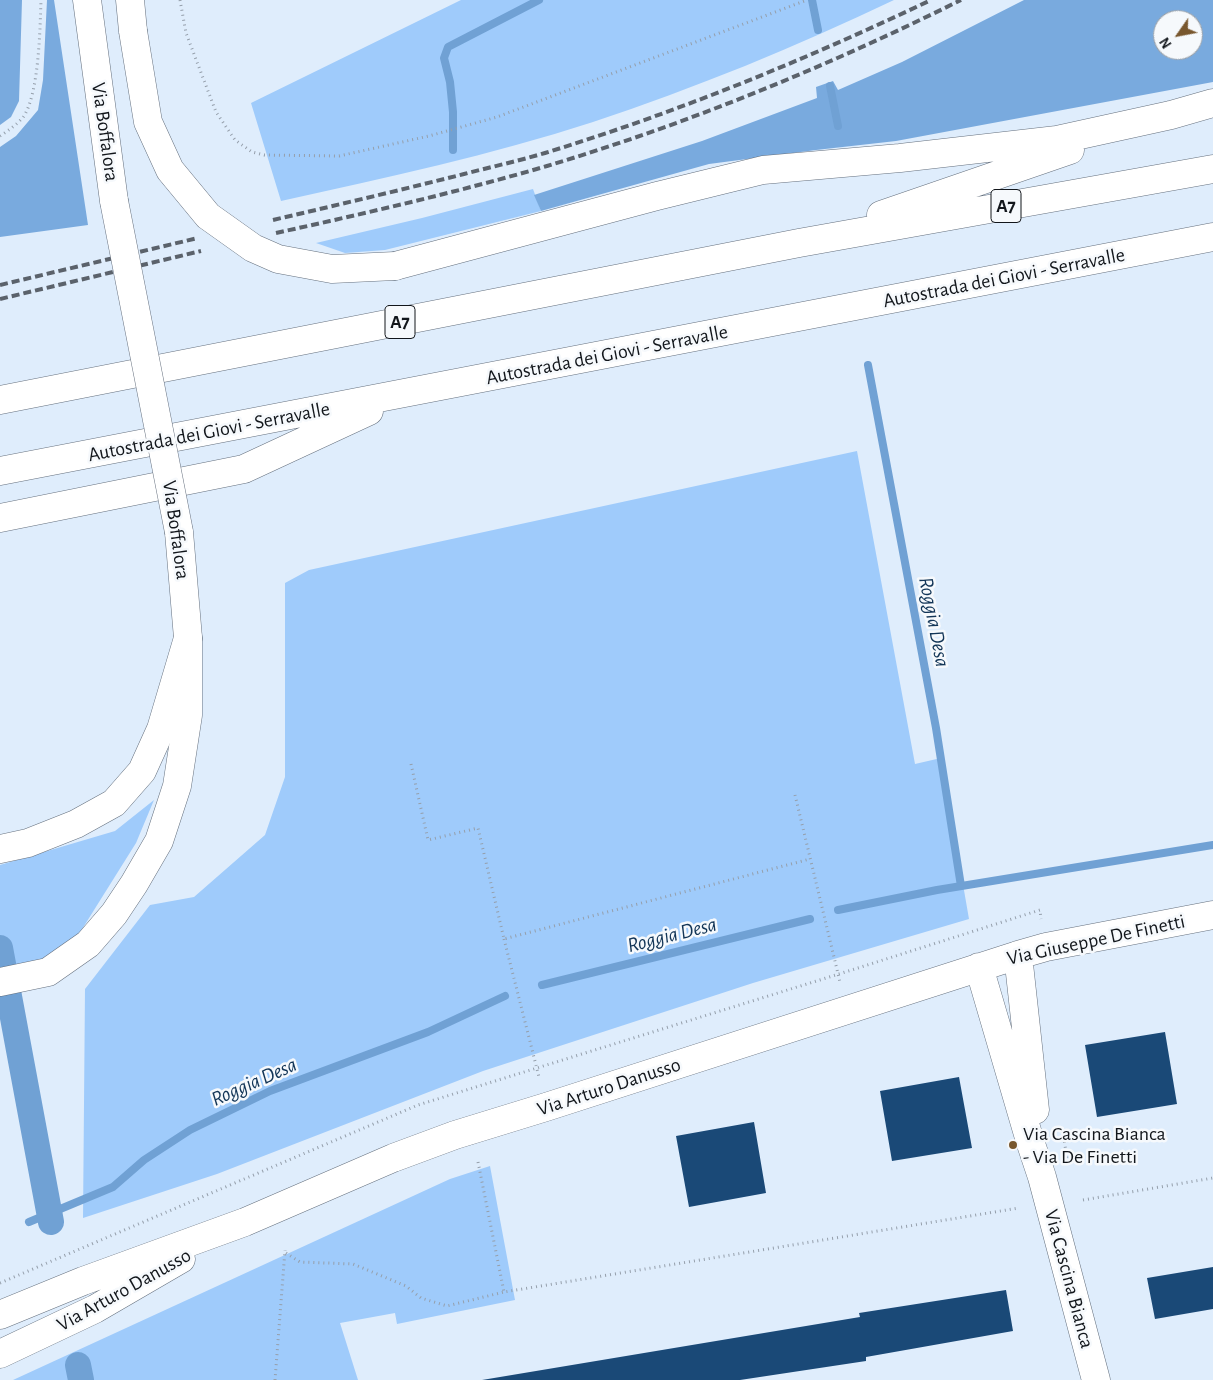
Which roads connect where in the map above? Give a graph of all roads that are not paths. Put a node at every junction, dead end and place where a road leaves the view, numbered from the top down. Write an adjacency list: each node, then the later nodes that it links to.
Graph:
1 (87, 0): 12 (main road, Via Boffalora, bridge)
2 (130, 0): 4 (main road, bridge)
3 (1213, 103): 4 (main road)
4 (1171, 115): 7 (main road)
5 (1213, 169): 7 (main road, A7)
6 (1206, 240): 8 (main road, Autostrada dei Giovi - Serravalle)
7 (799, 243): 9 (main road, A7)
8 (407, 394): 10 (main road, Autostrada dei Giovi - Serravalle); 11 (main road)
9 (0, 400)
10 (0, 471)
11 (0, 518)
12 (188, 638): 13 (main road); 17 (main road, Via Boffalora)
13 (0, 849)
14 (1213, 915): 15 (main road, Via Giuseppe De Finetti)
15 (1018, 955): 16 (main road, Via Giuseppe De Finetti); 18 (main road, Via Cascina Bianca)
16 (979, 967): 18 (main road, Via Cascina Bianca); 19 (main road, Via Arturo Danusso)
17 (0, 982)
18 (1042, 1177): 22 (main road, Via Cascina Bianca)
19 (245, 1222): 20 (main road, Via Arturo Danusso); 21 (main road, Via Arturo Danusso)
20 (0, 1315)
21 (0, 1354)
22 (1096, 1380)

